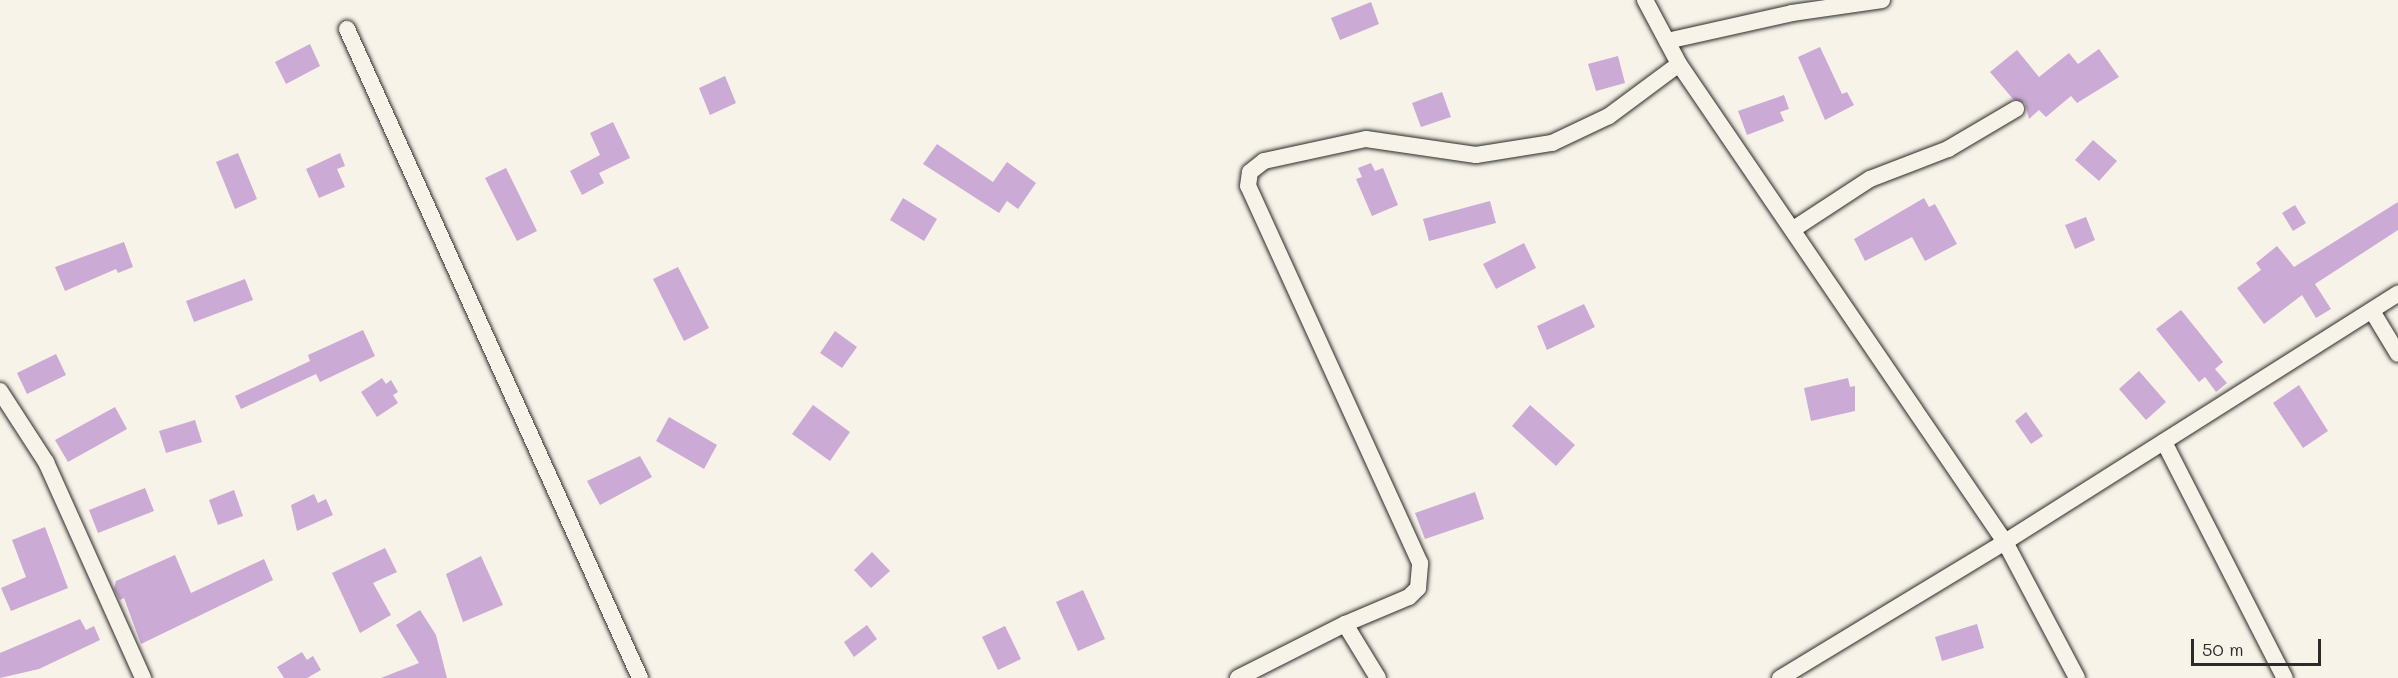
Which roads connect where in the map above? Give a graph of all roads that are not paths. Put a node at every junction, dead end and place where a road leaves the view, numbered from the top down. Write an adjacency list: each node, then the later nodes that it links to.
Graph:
1 (1645, 0): 4 (street)
2 (1882, 0): 4 (street)
3 (347, 29): 16 (street)
4 (1667, 41): 5 (street)
5 (1679, 64): 7 (street); 14 (street)
6 (2016, 109): 7 (street)
7 (1794, 228): 13 (street)
8 (2398, 294): 9 (street)
9 (2372, 311): 10 (street); 12 (street)
10 (2398, 354)
11 (0, 391): 15 (street)
12 (2164, 441): 13 (street); 21 (street)
13 (2005, 542): 19 (street); 20 (street)
14 (1345, 624): 17 (street); 18 (street)
15 (143, 678)
16 (640, 678)
17 (1238, 678)
18 (1378, 678)
19 (1780, 678)
20 (2077, 678)
21 (2285, 678)

